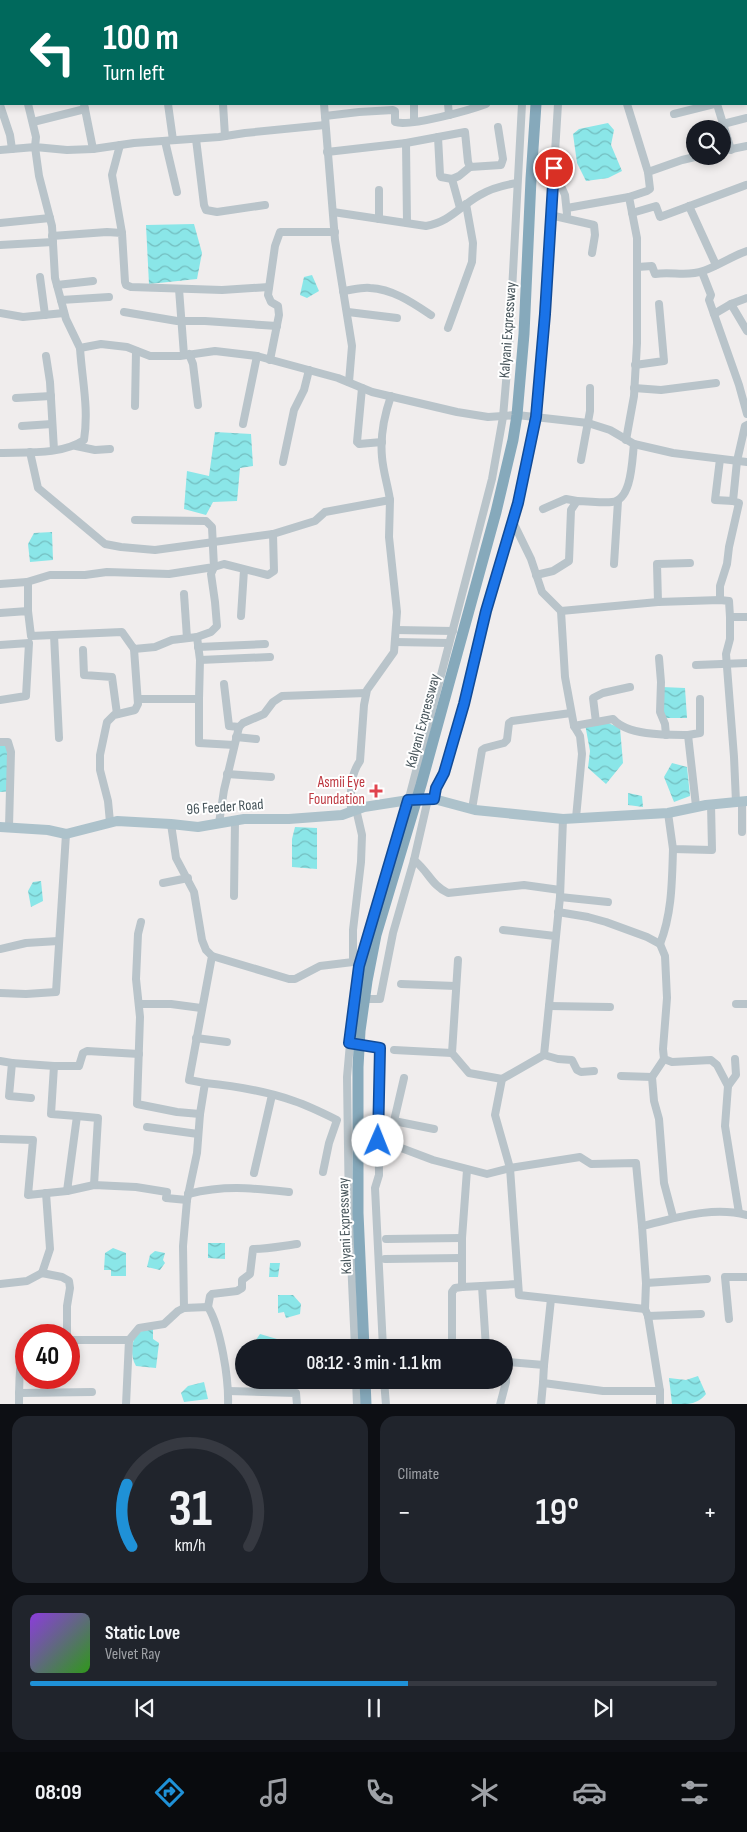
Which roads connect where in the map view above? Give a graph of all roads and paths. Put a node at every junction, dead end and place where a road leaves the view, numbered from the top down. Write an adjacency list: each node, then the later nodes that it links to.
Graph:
1 (28, 105): 24 (street)
2 (168, 105): 31 (street)
3 (223, 105): 28 (street)
4 (324, 105): 20 (street)
5 (414, 105): 23 (street)
6 (448, 105): 19 (street)
7 (483, 105): 19 (street)
8 (522, 105): 46 (street, Kalyani Expressway)
9 (536, 105): 114 (highway, Kalyani Expressway)
10 (558, 105): 43 (street)
11 (627, 105): 44 (street)
12 (711, 105): 18 (street)
13 (715, 105): 22 (street)
14 (85, 107): 24 (street); 37 (street)
15 (385, 107): 16 (street); 23 (street)
16 (359, 108): 20 (street)
17 (1, 109): 36 (street)
18 (674, 114)
19 (449, 115): 23 (street)
20 (325, 116): 26 (street)
21 (747, 118): 25 (street)
22 (721, 120)
23 (414, 121)
24 (32, 122): 35 (street)
25 (731, 122)
26 (326, 125): 28 (street); 40 (street)
27 (498, 127): 42 (street)
28 (225, 136): 30 (street)
29 (438, 137): 32 (street); 42 (street); 45 (street)
30 (196, 139): 31 (street); 51 (street)
31 (169, 141): 33 (street); 49 (street)
32 (406, 143): 40 (street); 62 (street)
33 (120, 145): 37 (street); 64 (street)
34 (747, 146): 39 (street)
35 (35, 147): 36 (street); 37 (street); 58 (street)
36 (12, 149): 38 (street)
37 (93, 149)
38 (0, 150)
39 (731, 150)
40 (327, 152): 55 (street)
41 (686, 159): 44 (street)
42 (470, 167): 45 (street)
43 (554, 168): 54 (street); 57 (street)
44 (648, 172): 50 (street)
45 (452, 178): 52 (street)
46 (518, 183): 52 (street); 115 (street, Kalyani Expressway)
47 (747, 185): 53 (street)
48 (379, 190): 59 (street)
49 (177, 192)
50 (629, 197): 54 (street); 56 (street)
51 (265, 205)
52 (463, 206): 62 (street); 93 (street)
53 (689, 206): 56 (street); 69 (street)
54 (567, 208): 60 (street)
55 (333, 212): 59 (street); 63 (street)
56 (632, 213): 70 (street)
57 (550, 216): 60 (street); 116 (street)
58 (50, 218): 61 (street); 65 (street)
59 (379, 219): 62 (street)
60 (568, 220): 68 (street)
61 (0, 223)
62 (407, 223)
63 (335, 232): 75 (street); 77 (street)
64 (122, 233): 65 (street); 76 (street)
65 (52, 239): 66 (street); 74 (street)
66 (0, 245)
67 (747, 251): 69 (street)
68 (592, 253)
69 (716, 265): 71 (street)
70 (636, 267): 71 (street); 101 (street)
71 (702, 272): 87 (street)
72 (40, 277): 88 (street)
73 (94, 282): 74 (street)
74 (57, 285): 80 (street)
75 (269, 288): 76 (street); 92 (street)
76 (179, 290): 91 (street)
77 (343, 291): 84 (street); 89 (street)
78 (109, 297): 80 (street)
79 (747, 298): 82 (street)
80 (61, 300): 86 (street)
81 (658, 304): 101 (street)
82 (732, 304): 87 (street); 94 (street)
83 (124, 312): 91 (street)
84 (348, 312): 90 (street); 103 (street)
85 (0, 313): 88 (street)
86 (64, 313): 88 (street); 95 (street)
87 (714, 314): 113 (street)
88 (45, 315)
89 (431, 315)
90 (397, 318)
91 (181, 321): 92 (street); 97 (street)
92 (277, 326): 100 (street)
93 (448, 328)
94 (747, 331)
95 (80, 348): 96 (street); 125 (street)
96 (136, 351): 97 (street); 112 (street)
97 (186, 355): 99 (street); 111 (street)
98 (46, 356): 108 (street)
99 (257, 356): 100 (street); 119 (street)
100 (270, 360): 102 (street)
101 (635, 366): 107 (street)
102 (308, 370): 103 (street); 133 (street)
103 (349, 382): 105 (street)
104 (716, 383): 107 (street)
105 (362, 388): 109 (street); 123 (street)
106 (590, 388): 117 (street)
107 (634, 388): 122 (street)
108 (51, 396): 110 (street); 118 (street)
109 (391, 396): 115 (street); 123 (street)
110 (16, 398)
111 (198, 405)
112 (135, 406)
113 (747, 414)
114 (517, 415): 115 (street); 116 (street); 303 (highway, Kalyani Expressway)
115 (503, 417): 161 (street, Kalyani Expressway)
116 (536, 417): 117 (street); 141 (street)
117 (588, 423): 122 (street); 131 (street)
118 (52, 424): 121 (street); 127 (street)
119 (243, 424)
120 (747, 425): 132 (street)
121 (22, 426)
122 (626, 440): 124 (street)
123 (382, 442): 135 (street)
124 (634, 444): 130 (street); 137 (street)
125 (76, 446): 126 (street); 127 (street)
126 (110, 449)
127 (54, 450): 128 (street)
128 (30, 452): 129 (street); 143 (street)
129 (0, 453)
130 (720, 459): 132 (street); 138 (street)
131 (581, 460)
132 (737, 461): 134 (street); 138 (street)
133 (283, 462)
134 (747, 462)
135 (390, 500): 142 (street); 160 (street)
136 (577, 501): 137 (street); 139 (street); 148 (street)
137 (618, 501): 145 (street)
138 (733, 501): 152 (street)
139 (543, 509)
140 (135, 520): 143 (street)
141 (512, 520): 148 (street); 198 (street)
142 (273, 534): 143 (street); 147 (street)
143 (212, 544): 146 (street)
144 (690, 563): 153 (street)
145 (614, 564)
146 (214, 567): 147 (street); 149 (street); 163 (street)
147 (244, 570): 157 (street)
148 (536, 575): 155 (street)
149 (27, 582): 150 (street); 154 (street)
150 (0, 584)
151 (184, 594): 164 (street)
152 (720, 600): 153 (street); 158 (street)
153 (658, 602): 155 (street)
154 (28, 611): 156 (street); 162 (street)
155 (561, 611): 185 (street)
156 (0, 613)
157 (240, 616)
158 (730, 617): 159 (street); 176 (street)
159 (747, 617)
160 (396, 630): 161 (street); 165 (street)
161 (453, 630): 167 (street, Kalyani Expressway)
162 (54, 635): 170 (street); 192 (street)
163 (197, 637): 164 (street); 169 (street)
164 (187, 638): 170 (street)
165 (395, 642): 167 (street); 180 (street)
166 (265, 644): 169 (street)
167 (450, 644): 199 (street, Kalyani Expressway)
168 (0, 645): 184 (street)
169 (198, 647): 174 (street)
170 (134, 649): 181 (street)
171 (83, 650): 186 (street)
172 (270, 657): 174 (street)
173 (659, 658): 190 (street)
174 (200, 660): 182 (street)
175 (747, 663): 176 (street)
176 (727, 664): 177 (street); 200 (street)
177 (696, 665)
178 (224, 684): 189 (street)
179 (630, 687): 187 (street)
180 (366, 693): 189 (street); 204 (street)
181 (138, 699): 182 (street); 186 (street)
182 (199, 699): 194 (street)
183 (700, 699): 191 (street)
184 (0, 700)
185 (572, 713): 188 (street); 203 (street)
186 (117, 714): 209 (street)
187 (596, 722): 188 (street); 190 (street)
188 (574, 726): 206 (street)
189 (239, 727): 194 (street)
190 (666, 735): 191 (street)
191 (688, 735): 202 (street)
192 (59, 738)
193 (256, 739): 194 (street)
194 (235, 741): 196 (street)
195 (0, 742): 212 (street)
196 (227, 774): 197 (street); 210 (street)
197 (271, 777)
198 (428, 799): 199 (main road, 96 Feeder Road); 203 (main road, 96 Feeder Road); 216 (street)
199 (408, 800): 204 (main road, 96 Feeder Road); 234 (street, Kalyani Expressway)
200 (742, 802): 201 (main road, 96 Feeder Road); 213 (street)
201 (711, 804): 202 (main road, 96 Feeder Road); 215 (street)
202 (696, 806): 205 (main road, 96 Feeder Road)
203 (472, 809): 207 (main road, 96 Feeder Road)
204 (353, 810): 208 (main road, 96 Feeder Road); 229 (street)
205 (668, 814): 206 (main road, 96 Feeder Road); 215 (street)
206 (576, 818): 207 (main road, 96 Feeder Road)
207 (563, 819): 219 (street)
208 (235, 821): 210 (main road, 96 Feeder Road); 220 (street)
209 (110, 822): 211 (main road, 96 Feeder Road); 214 (main road, 96 Feeder Road)
210 (219, 823): 211 (main road, 96 Feeder Road)
211 (171, 824): 217 (street)
212 (5, 827): 214 (main road, 96 Feeder Road)
213 (742, 832)
214 (66, 834): 226 (street)
215 (673, 849): 227 (street)
216 (414, 860): 219 (street); 234 (street)
217 (188, 878): 218 (street); 229 (street)
218 (164, 883)
219 (560, 893): 221 (street); 222 (street)
220 (234, 896)
221 (608, 902)
222 (558, 912): 225 (street); 227 (street)
223 (141, 922): 235 (street)
224 (503, 930): 225 (street)
225 (556, 936): 238 (street)
226 (58, 941): 228 (street); 233 (street)
227 (660, 944): 248 (street)
228 (0, 949)
229 (212, 956): 240 (street)
230 (458, 960): 232 (street)
231 (401, 984): 232 (street)
232 (456, 986): 245 (street)
233 (0, 993)
234 (354, 999): 243 (street, Kalyani Expressway)
235 (140, 1004): 240 (street); 246 (street)
236 (736, 1004): 237 (street)
237 (747, 1004)
238 (549, 1006): 239 (street); 247 (street)
239 (610, 1007)
240 (201, 1008): 241 (street)
241 (196, 1038): 242 (street); 258 (street)
242 (227, 1042)
243 (349, 1043): 302 (street, Kalyani Expressway); 304 (street)
244 (394, 1050): 245 (street)
245 (452, 1053): 257 (street)
246 (139, 1054): 252 (street); 262 (street)
247 (544, 1055): 253 (street); 257 (street)
248 (664, 1059): 255 (street); 259 (street)
249 (735, 1059): 259 (street)
250 (0, 1061): 251 (street)
251 (12, 1063): 252 (street); 261 (street)
252 (54, 1066): 263 (street)
253 (594, 1071)
254 (621, 1076): 255 (street)
255 (652, 1077): 280 (street)
256 (404, 1078): 264 (street)
257 (502, 1079): 269 (street)
258 (205, 1084): 260 (street); 262 (street)
259 (728, 1086): 278 (street)
260 (272, 1095): 271 (street); 272 (street)
261 (31, 1098)
262 (200, 1114): 267 (street)
263 (77, 1116): 273 (street); 274 (street)
264 (394, 1122): 266 (street); 270 (street)
265 (147, 1127): 267 (street)
266 (434, 1129)
267 (198, 1134): 277 (street)
268 (0, 1139): 276 (street)
269 (510, 1168): 270 (street); 281 (street); 292 (street)
270 (467, 1170): 282 (street)
271 (323, 1172)
272 (254, 1173)
273 (94, 1185): 274 (street); 277 (street)
274 (67, 1191): 276 (street)
275 (289, 1192): 277 (street)
276 (46, 1193): 287 (street)
277 (188, 1197): 297 (street)
278 (738, 1213): 279 (street); 280 (street)
279 (747, 1215)
280 (673, 1217): 281 (street)
281 (642, 1226): 290 (street)
282 (462, 1238): 283 (street); 285 (street)
283 (386, 1239)
284 (297, 1244): 296 (street)
285 (462, 1258): 286 (street); 294 (street)
286 (385, 1259)
287 (42, 1273): 291 (street); 301 (street)
288 (747, 1277): 300 (street)
289 (707, 1279): 290 (street)
290 (646, 1283): 298 (street)
291 (0, 1284)
292 (518, 1284): 293 (street); 295 (street)
293 (482, 1286): 294 (street); 306 (street)
294 (462, 1287): 305 (street)
295 (551, 1299): 298 (street); 310 (street)
296 (208, 1307): 297 (street); 317 (street)
297 (184, 1308): 308 (street)
298 (646, 1313): 299 (street); 318 (street)
299 (700, 1314)
300 (729, 1319)
301 (67, 1324)
302 (355, 1339)
303 (364, 1339)
304 (383, 1339)
305 (452, 1339)
306 (485, 1339)
307 (80, 1340): 308 (street)
308 (129, 1340): 322 (street)
309 (513, 1363): 310 (street)
310 (544, 1365): 311 (street)
311 (544, 1383): 318 (street); 329 (street)
312 (19, 1389): 320 (street)
313 (356, 1389): 325 (street)
314 (365, 1389): 326 (highway)
315 (385, 1389): 327 (street)
316 (504, 1389): 328 (street)
317 (228, 1391): 323 (street); 324 (street)
318 (660, 1391): 330 (street)
319 (92, 1392): 320 (street)
320 (19, 1393): 321 (street)
321 (19, 1404)
322 (126, 1404)
323 (228, 1404)
324 (297, 1404)
325 (357, 1404)
326 (366, 1404)
327 (386, 1404)
328 (500, 1404)
329 (541, 1404)
330 (660, 1404)

